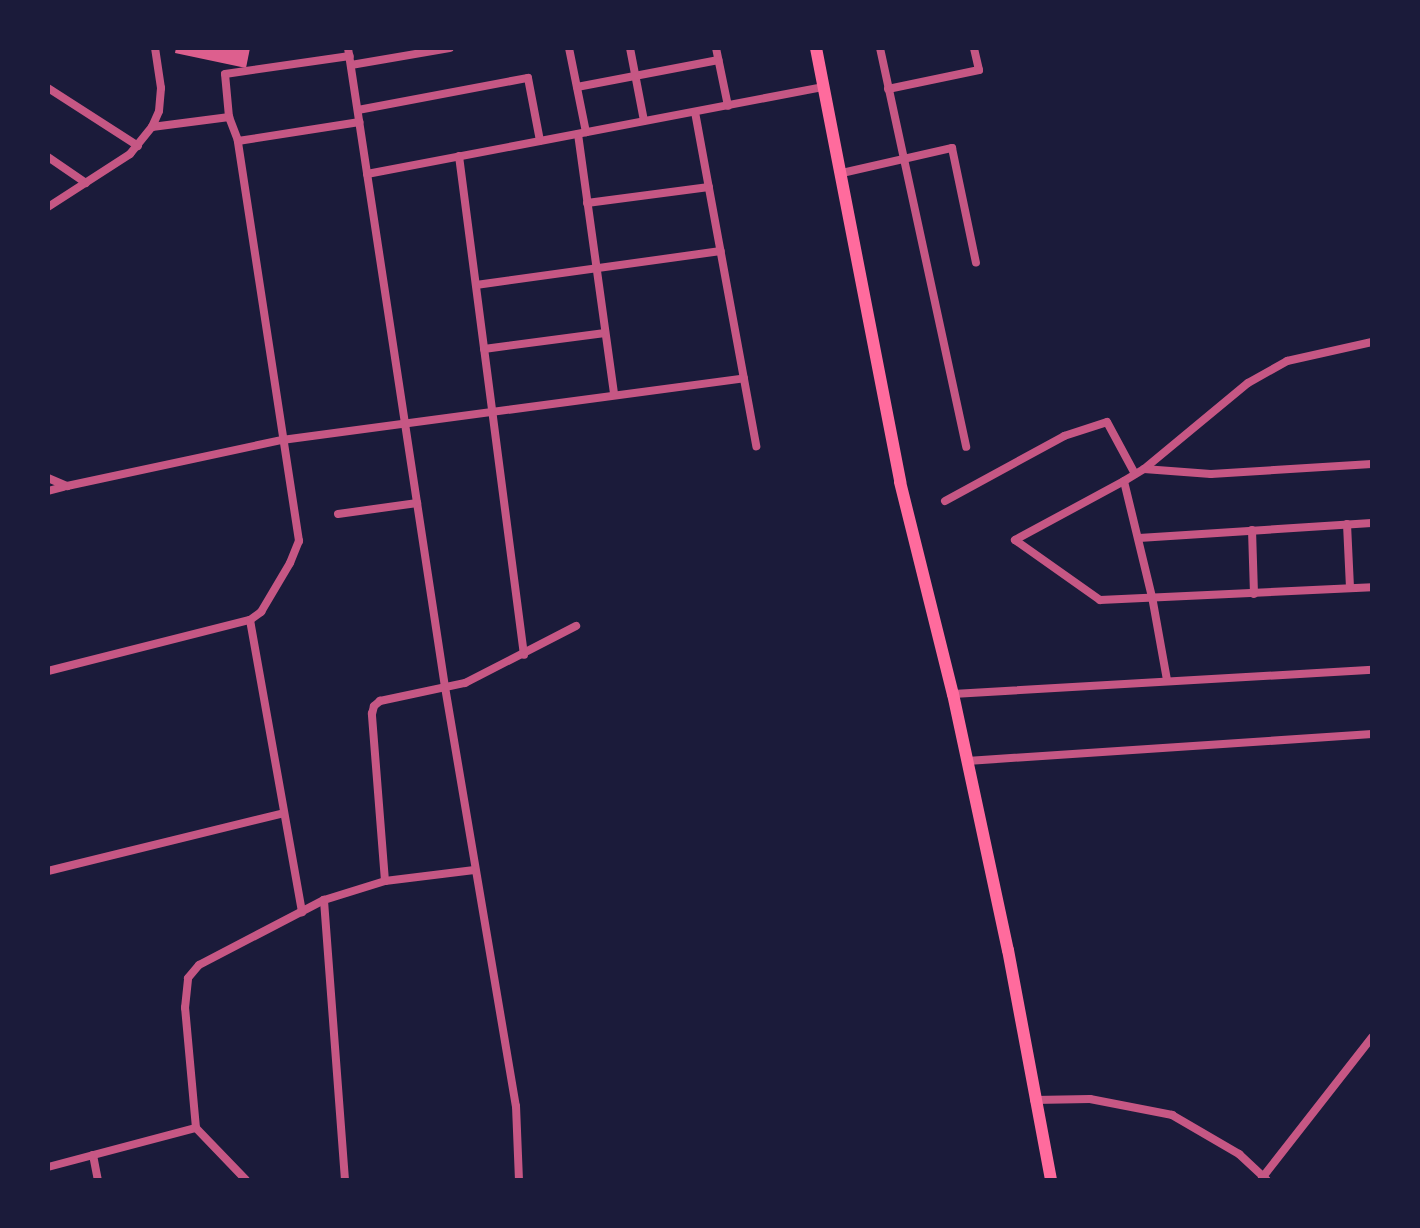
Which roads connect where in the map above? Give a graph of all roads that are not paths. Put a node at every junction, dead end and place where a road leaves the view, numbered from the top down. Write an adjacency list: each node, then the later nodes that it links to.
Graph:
1 (155, 48): 22 (street)
2 (450, 48): 9 (street)
3 (569, 48): 12 (street)
4 (630, 48): 11 (street)
5 (716, 48): 10 (street)
6 (816, 48): 13 (main road)
7 (880, 48): 15 (street)
8 (974, 48): 15 (street)
9 (350, 56): 17 (street); 19 (street)
10 (718, 60): 11 (street); 16 (street)
11 (635, 76): 12 (street); 20 (street)
12 (577, 87): 23 (street)
13 (824, 87): 16 (street); 30 (main road)
14 (48, 88): 26 (street)
15 (888, 89): 29 (street)
16 (728, 106): 18 (street)
17 (358, 110): 21 (street); 25 (street)
18 (695, 112): 20 (street); 33 (street)
19 (229, 117): 22 (street); 24 (street)
20 (644, 121): 23 (street)
21 (360, 122): 24 (street); 31 (street)
22 (152, 127): 26 (street)
23 (582, 133): 25 (street); 34 (street)
24 (238, 141): 47 (street)
25 (540, 141): 27 (street)
26 (138, 146): 32 (street)
27 (459, 156): 31 (street); 39 (street)
28 (48, 157): 32 (street)
29 (903, 160): 30 (street); 37 (street); 49 (street)
30 (842, 173): 74 (main road)
31 (367, 174): 46 (street)
32 (86, 183): 35 (street)
33 (709, 187): 34 (street); 36 (street)
34 (587, 203): 38 (street)
35 (48, 207)
36 (721, 251): 38 (street); 43 (street)
37 (976, 263)
38 (597, 270): 39 (street); 40 (street)
39 (476, 285): 42 (street)
40 (605, 333): 42 (street); 44 (street)
41 (1372, 342): 51 (street)
42 (484, 349): 45 (street)
43 (744, 378): 44 (street); 48 (street)
44 (614, 395): 45 (street)
45 (492, 411): 46 (street); 69 (street)
46 (405, 423): 47 (street); 57 (street)
47 (282, 440): 54 (street); 67 (street)
48 (756, 446)
49 (966, 447)
50 (1372, 464): 51 (street)
51 (1139, 472): 53 (street); 56 (street)
52 (48, 478): 54 (street)
53 (1124, 481): 62 (street); 66 (street)
54 (67, 486): 55 (street)
55 (48, 491)
56 (945, 501)
57 (417, 503): 58 (street); 73 (street)
58 (338, 514)
59 (1372, 523): 60 (street)
60 (1347, 524): 61 (street); 64 (street)
61 (1252, 530): 62 (street); 65 (street)
62 (1139, 538): 66 (street)
63 (1372, 587): 64 (street)
64 (1350, 588): 65 (street)
65 (1254, 594): 66 (street)
66 (1152, 597): 72 (street)
67 (250, 620): 71 (street); 77 (street)
68 (576, 626): 69 (street)
69 (524, 655): 73 (street)
70 (1372, 670): 72 (street)
71 (48, 671)
72 (1167, 680): 74 (street)
73 (445, 687): 78 (street); 80 (street)
74 (953, 694): 76 (main road)
75 (1372, 734): 76 (street)
76 (967, 761): 84 (main road)
77 (284, 813): 79 (street); 82 (street)
78 (474, 870): 80 (street); 92 (street)
79 (48, 871)
80 (385, 881): 81 (street)
81 (324, 900): 82 (street); 91 (street)
82 (302, 912): 85 (street)
83 (1372, 1037): 88 (street)
84 (1034, 1100): 88 (street); 93 (main road)
85 (196, 1128): 86 (street); 90 (street)
86 (93, 1155): 87 (street); 89 (street)
87 (48, 1167)
88 (1264, 1179)
89 (98, 1180)
90 (246, 1180)
91 (345, 1180)
92 (519, 1180)
93 (1051, 1180)

